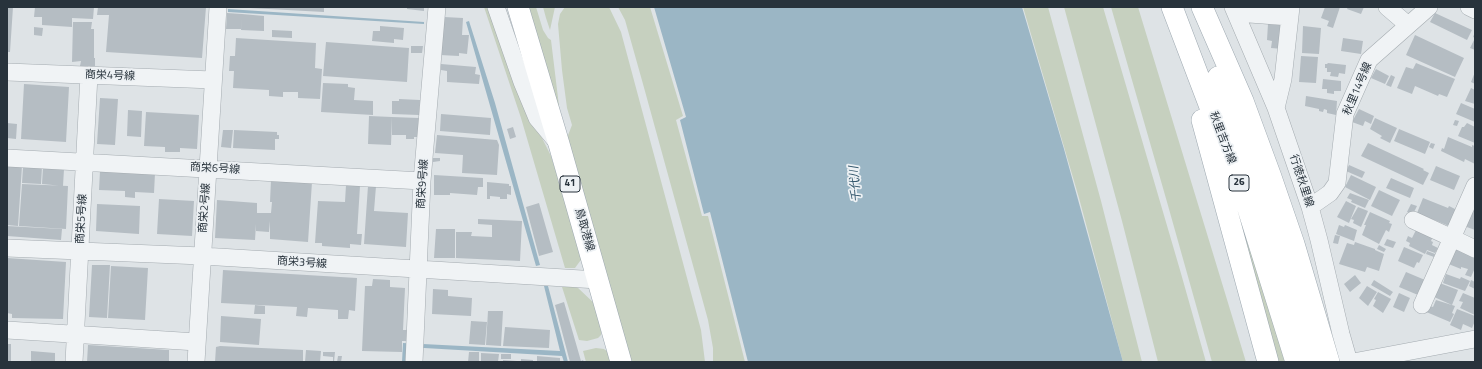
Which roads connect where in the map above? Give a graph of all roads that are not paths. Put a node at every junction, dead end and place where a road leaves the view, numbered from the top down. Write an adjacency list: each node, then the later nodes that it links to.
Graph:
1 (218, 7): 18 (street, 商栄2号線)
2 (437, 7): 24 (street, 商栄9号線)
3 (496, 7): 20 (street)
4 (518, 7): 20 (main road, 鳥取港線 / 41)
5 (1167, 7): 44 (main road)
6 (1172, 7): 45 (main road, 秋里吉方線 / 26)
7 (1193, 7): 46 (main road, 秋里吉方線 / 26)
8 (1202, 7): 47 (main road)
9 (1387, 7): 15 (street)
10 (1429, 7): 15 (street, 秋里14号線)
11 (1469, 7): 13 (street)
12 (1235, 10): 14 (street); 19 (street, 行徳秋里線)
13 (1475, 10)
14 (1291, 12): 19 (street)
15 (1408, 25): 26 (street, 秋里14号線)
16 (7, 72): 17 (street, 商栄4号線)
17 (89, 76): 18 (street, 商栄4号線); 22 (street, 商栄5号線)
18 (213, 80): 23 (street, 商栄2号線)
19 (1276, 108): 26 (street, 行徳秋里線)
20 (559, 144): 34 (main road, 鳥取港線 / 41)
21 (7, 158): 22 (street, 商栄6号線)
22 (85, 162): 23 (street, 商栄6号線); 31 (street, 商栄5号線)
23 (208, 169): 24 (street, 商栄6号線); 32 (street, 商栄2号線)
24 (422, 181): 33 (street, 商栄9号線)
25 (1475, 186): 28 (street)
26 (1310, 207): 48 (street, 行徳秋里線)
27 (1413, 220): 28 (street)
28 (1452, 238): 30 (street); 35 (street)
29 (7, 248): 31 (street, 商栄3号線)
30 (1475, 249)
31 (80, 251): 32 (street, 商栄3号線); 37 (street, 商栄5号線)
32 (202, 256): 33 (street, 商栄3号線); 39 (street, 商栄2号線)
33 (417, 270): 34 (street, 商栄3号線); 42 (street, 商栄9号線)
34 (598, 280): 43 (main road, 鳥取港線 / 41)
35 (1422, 305)
36 (7, 330): 37 (street)
37 (76, 334): 39 (street); 40 (street, 商栄5号線)
38 (1475, 338): 49 (street)
39 (197, 342): 41 (street, 商栄2号線)
40 (74, 362)
41 (196, 362)
42 (414, 362)
43 (621, 362)
44 (1268, 362)
45 (1296, 362)
46 (1313, 362)
47 (1329, 362)
48 (1349, 362)
49 (1353, 362)

